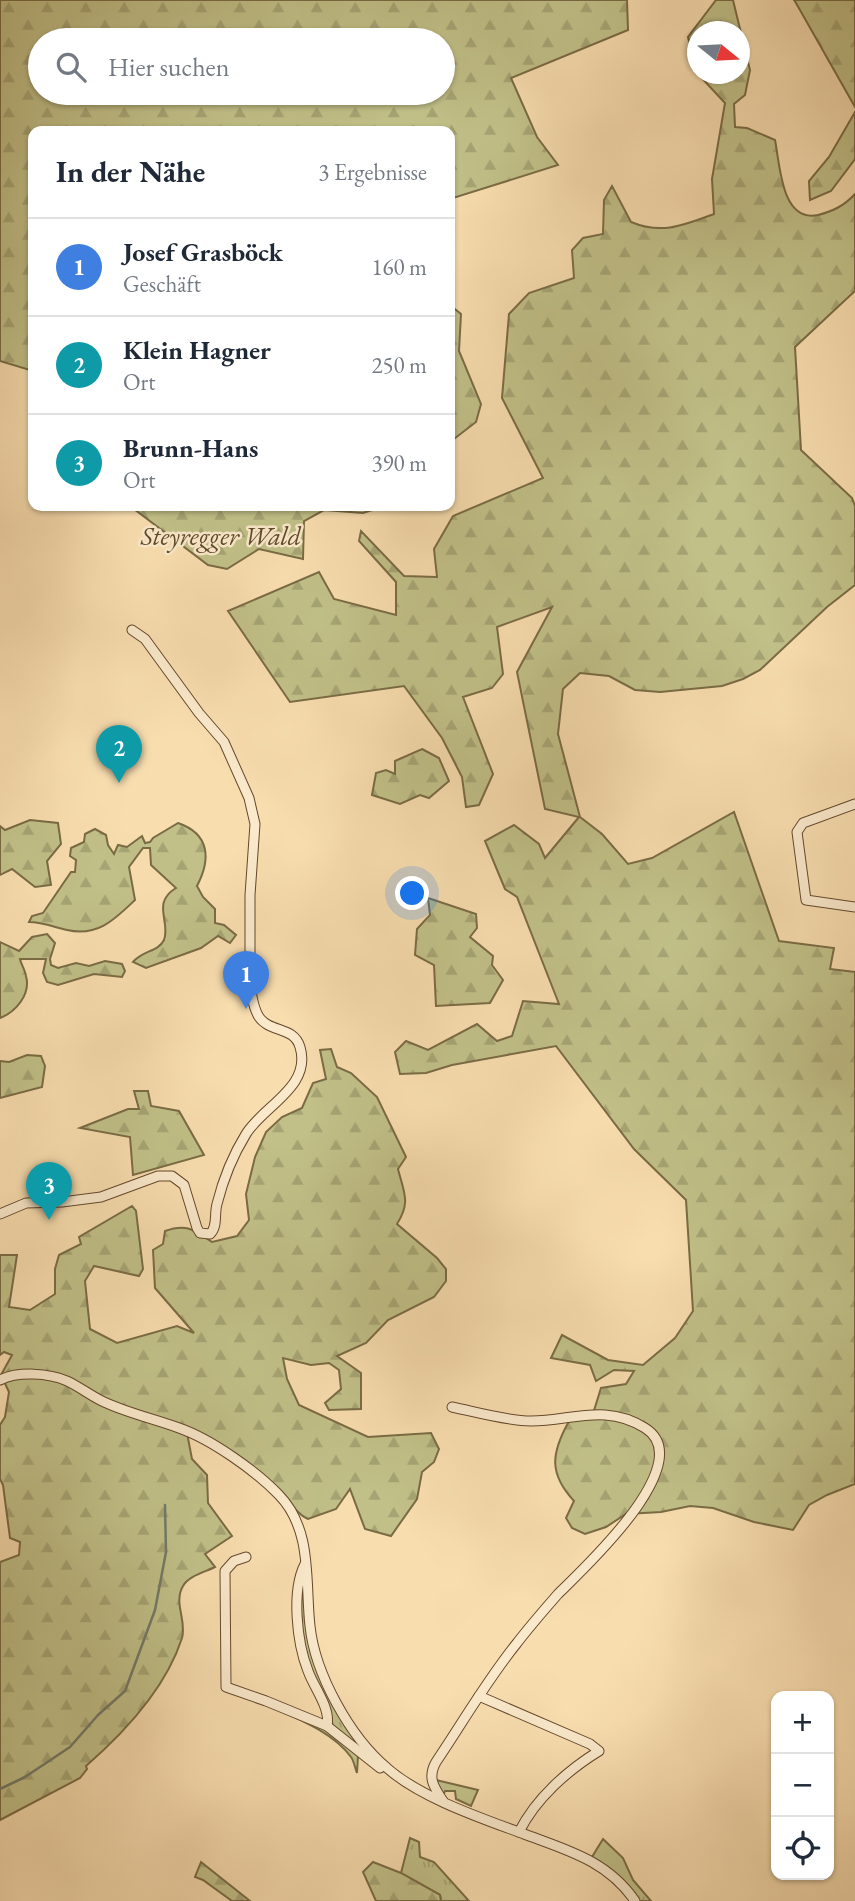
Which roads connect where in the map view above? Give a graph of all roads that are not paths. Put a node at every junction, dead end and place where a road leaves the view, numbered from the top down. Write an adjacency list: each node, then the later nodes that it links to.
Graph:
1 (132, 630): 4 (street)
2 (855, 804): 3 (street)
3 (855, 907)
4 (0, 1214)
5 (0, 1380): 8 (street)
6 (452, 1407): 9 (street)
7 (246, 1557): 10 (street)
8 (306, 1563): 10 (street); 11 (street)
9 (479, 1696): 12 (street); 13 (street)
10 (327, 1726): 11 (street)
11 (388, 1770): 12 (street)
12 (443, 1801): 13 (street)
13 (519, 1832): 14 (street)
14 (635, 1901)

